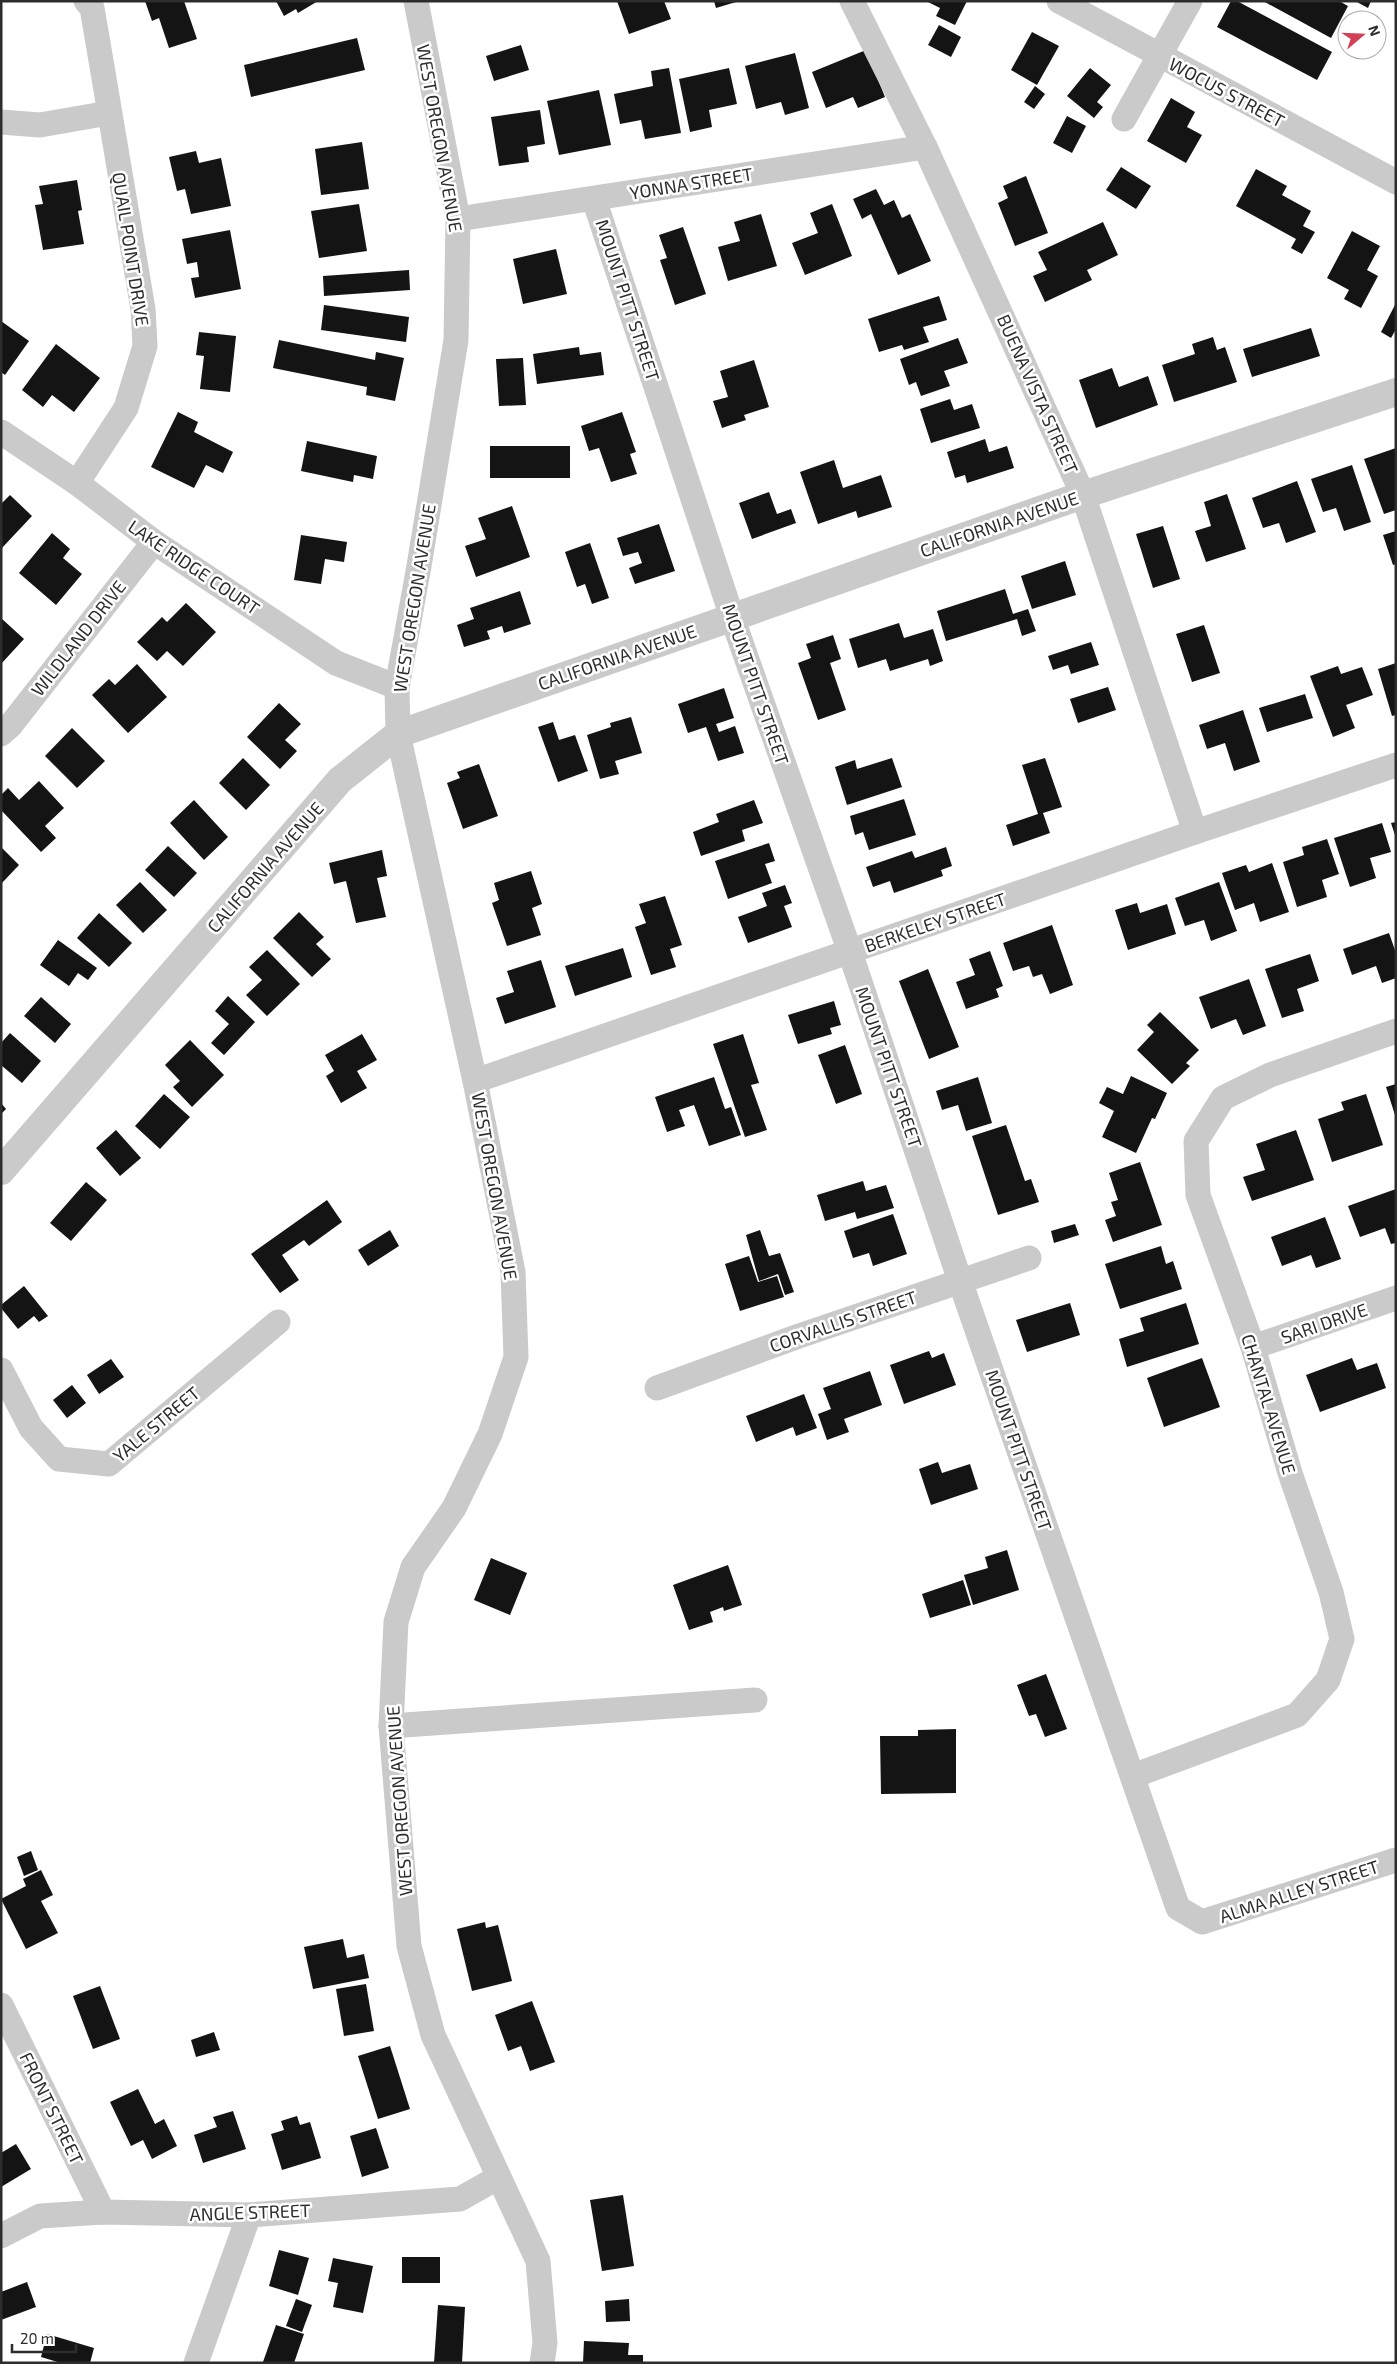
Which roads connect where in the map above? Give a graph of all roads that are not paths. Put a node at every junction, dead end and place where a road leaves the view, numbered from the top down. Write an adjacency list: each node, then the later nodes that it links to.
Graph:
1 (86, 1): 7 (street, QUAIL POINT DRIVE)
2 (416, 1): 13 (street, WEST OREGON AVENUE)
3 (852, 1): 10 (street, BUENA VISTA STREET)
4 (1059, 1): 6 (street, WOCUS STREET)
5 (1190, 1): 6 (street)
6 (1161, 56): 8 (street); 11 (street, WOCUS STREET)
7 (110, 113): 9 (street); 16 (street, QUAIL POINT DRIVE)
8 (1124, 119)
9 (1, 122)
10 (925, 147): 12 (street, YONNA STREET); 17 (street, BUENA VISTA STREET)
11 (1396, 182)
12 (594, 199): 13 (street, YONNA STREET); 19 (street, MOUNT PITT STREET)
13 (458, 219): 20 (street, WEST OREGON AVENUE)
14 (1396, 392): 17 (street, CALIFORNIA AVENUE)
15 (1, 432): 16 (street, LAKE RIDGE COURT)
16 (77, 483): 18 (street, LAKE RIDGE COURT)
17 (1083, 495): 19 (street, CALIFORNIA AVENUE); 24 (street, BUENA VISTA STREET)
18 (154, 542): 20 (street, LAKE RIDGE COURT); 21 (street, WILDLAND DRIVE)
19 (732, 617): 22 (street, CALIFORNIA AVENUE); 25 (street, MOUNT PITT STREET)
20 (396, 686): 22 (street, WEST OREGON AVENUE)
21 (1, 734)
22 (398, 734): 27 (street, WEST OREGON AVENUE); 28 (street, CALIFORNIA AVENUE)
23 (1396, 765): 24 (street, BERKELEY STREET)
24 (1195, 832): 25 (street, BERKELEY STREET)
25 (850, 952): 27 (street, BERKELEY STREET); 30 (street, MOUNT PITT STREET)
26 (1396, 1031): 33 (street, CHANTAL AVENUE)
27 (475, 1081): 37 (street, WEST OREGON AVENUE)
28 (1, 1171)
29 (1029, 1258): 30 (street, CORVALLIS STREET)
30 (960, 1280): 35 (street, CORVALLIS STREET); 38 (street, MOUNT PITT STREET)
31 (1396, 1298): 33 (street, SARI DRIVE)
32 (278, 1322): 34 (street, YALE STREET)
33 (1253, 1347): 38 (street, CHANTAL AVENUE)
34 (1, 1370)
35 (658, 1388)
36 (756, 1700): 37 (street)
37 (391, 1726): 42 (street, WEST OREGON AVENUE)
38 (1133, 1776): 40 (street, MOUNT PITT STREET)
39 (1396, 1860): 40 (street, ALMA ALLEY STREET)
40 (1202, 1922)
41 (1, 2005): 43 (street, FRONT STREET)
42 (497, 2178): 44 (street, ANGLE STREET); 47 (street, WEST OREGON AVENUE)
43 (103, 2212): 44 (street, ANGLE STREET); 45 (street, ANGLE STREET)
44 (249, 2215): 46 (street)
45 (1, 2236)
46 (196, 2363)
47 (542, 2363)

